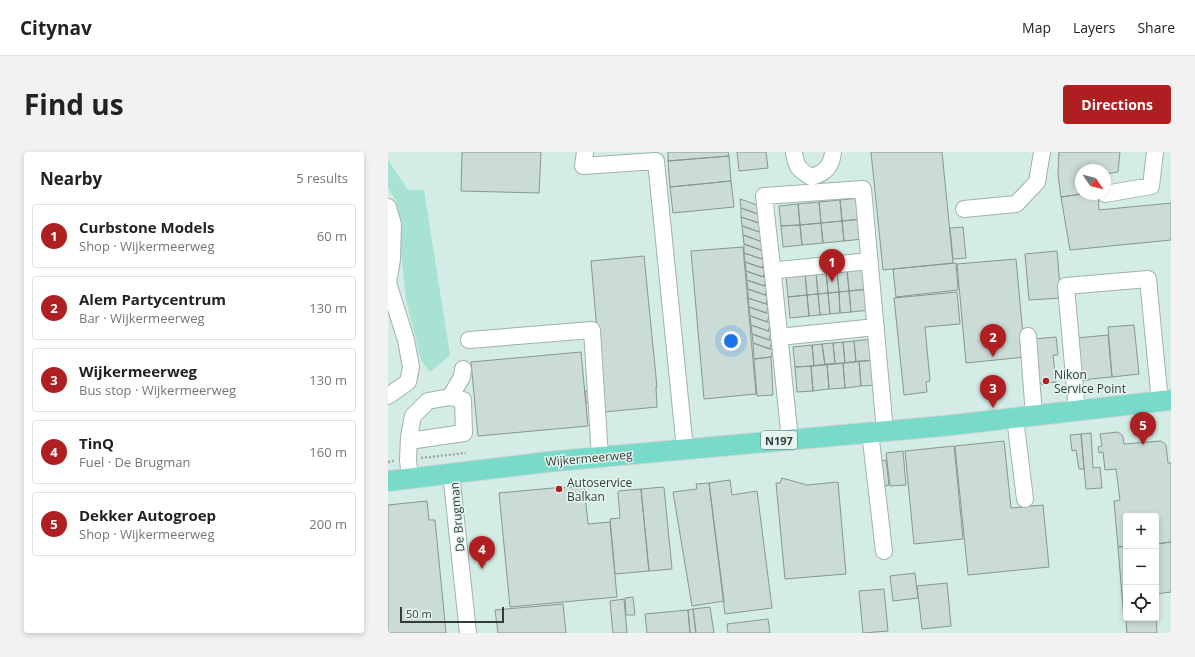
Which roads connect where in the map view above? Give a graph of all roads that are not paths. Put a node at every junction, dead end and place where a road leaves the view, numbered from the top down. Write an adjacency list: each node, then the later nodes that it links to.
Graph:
1 (585, 152): 25 (street)
2 (794, 152): 3 (street)
3 (833, 152)
4 (1042, 152): 8 (street)
5 (1155, 152): 6 (street)
6 (1111, 193)
7 (388, 207): 11 (street)
8 (964, 209)
9 (870, 261): 10 (street); 10 (street); 12 (street)
10 (773, 276): 14 (street)
11 (388, 283): 17 (street)
12 (876, 327): 14 (street); 22 (street)
13 (1028, 336): 21 (street)
14 (779, 337): 23 (street)
15 (469, 340): 26 (street)
16 (463, 369): 18 (street)
17 (388, 396)
18 (450, 397): 24 (street); 24 (street)
19 (1166, 401): 20 (main road, Wijkermeerweg / N197); 20 (street)
20 (1077, 411): 21 (main road, Wijkermeerweg / N197)
21 (1024, 417): 22 (main road, Wijkermeerweg / N197); 30 (street)
22 (878, 432): 23 (main road, Wijkermeerweg / N197); 31 (street)
23 (790, 440): 25 (main road, Wijkermeerweg / N197)
24 (409, 441): 28 (street)
25 (685, 449): 26 (main road, Wijkermeerweg / N197)
26 (600, 457): 27 (main road, Wijkermeerweg / N197)
27 (453, 472): 28 (main road, Wijkermeerweg / N197); 32 (street, De Brugman)
28 (410, 478): 29 (main road, Wijkermeerweg / N197)
29 (388, 481)
30 (1025, 499)
31 (884, 551)
32 (468, 633)

